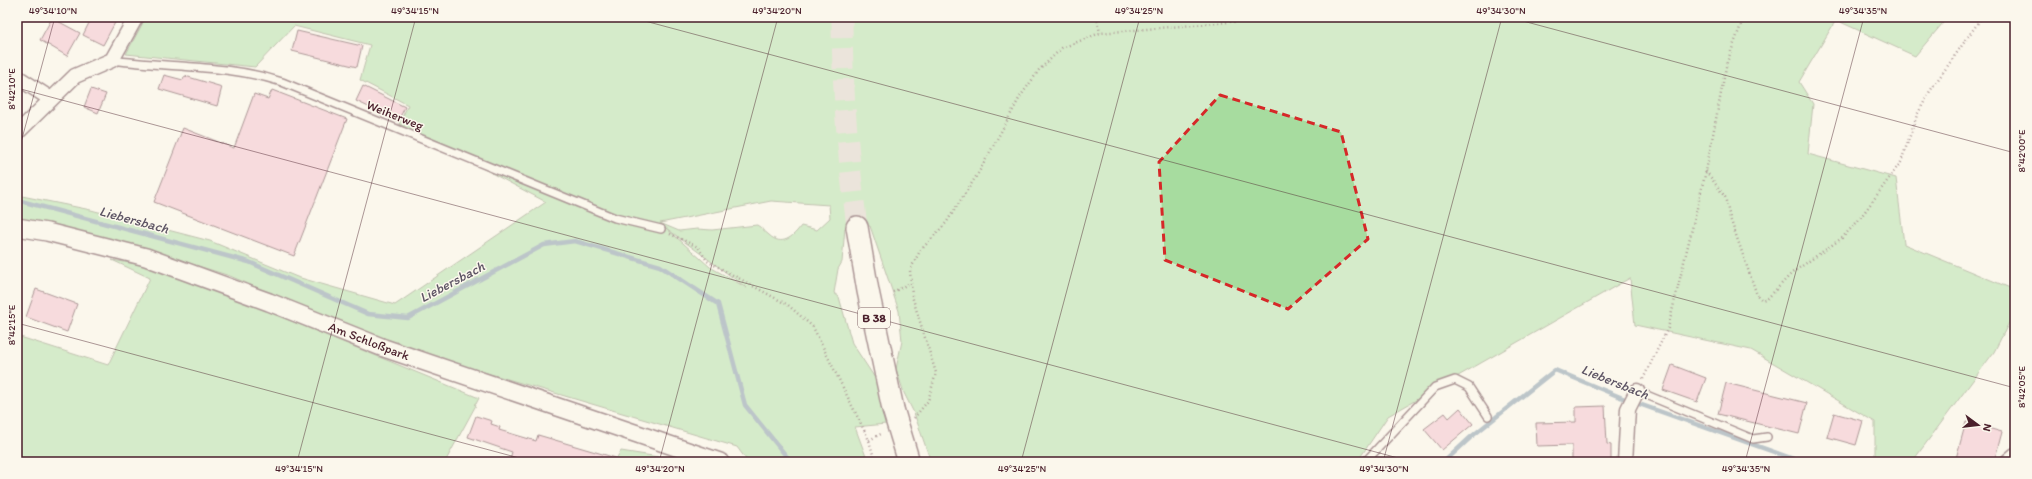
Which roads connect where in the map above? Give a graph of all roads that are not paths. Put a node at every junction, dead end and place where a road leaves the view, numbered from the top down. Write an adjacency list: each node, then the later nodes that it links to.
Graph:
1 (136, 17): 2 (street)
2 (112, 60): 4 (street); 8 (lane, Weiherweg)
3 (17, 77): 4 (street)
4 (51, 100): 5 (street)
5 (17, 133)
6 (17, 227): 13 (street, Am Schloßpark)
7 (857, 227): 14 (main road, B 38, bridge)
8 (661, 230)
9 (1637, 391): 11 (lane); 16 (street)
10 (1488, 416): 15 (lane)
11 (1767, 437)
12 (2015, 455): 17 (street)
13 (720, 462)
14 (910, 462)
15 (1365, 462)
16 (1625, 462)
17 (2007, 462)

